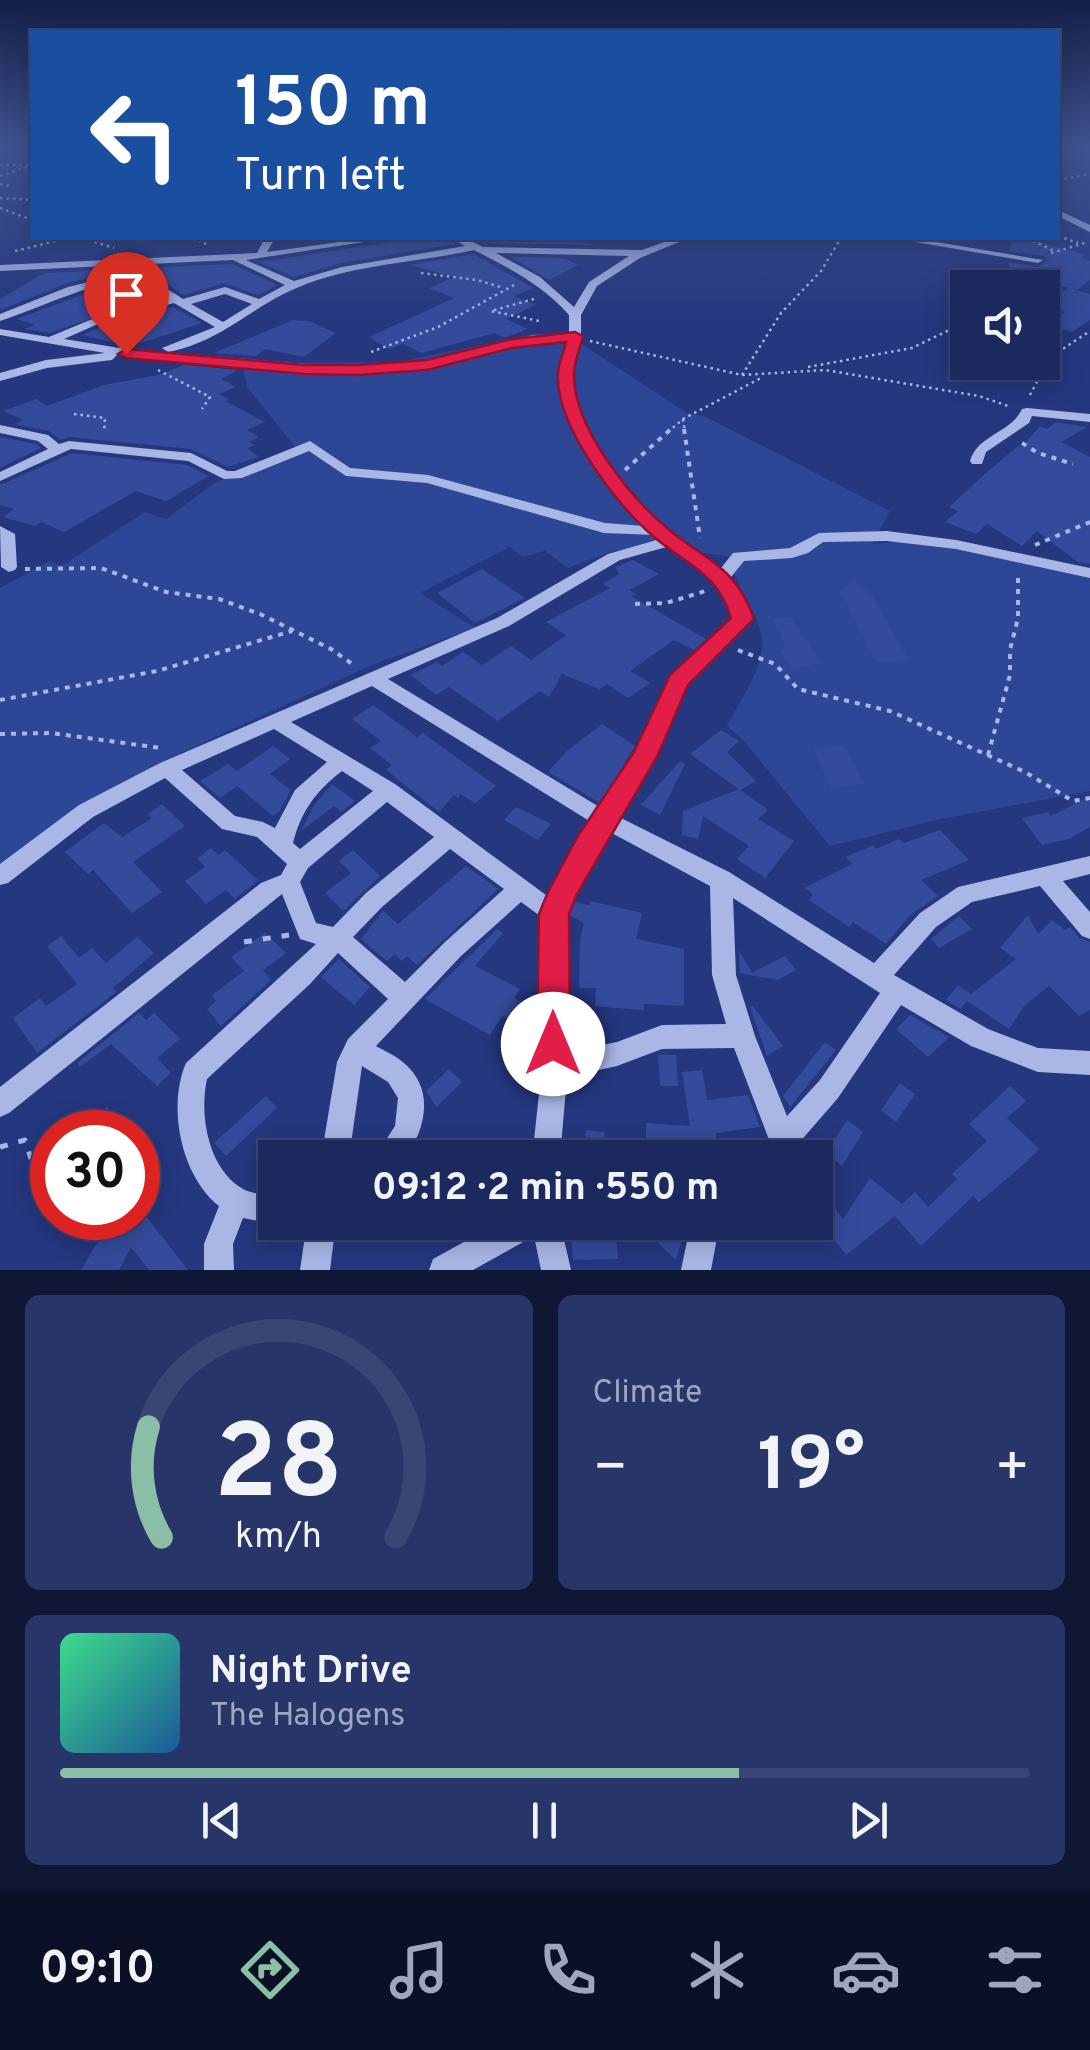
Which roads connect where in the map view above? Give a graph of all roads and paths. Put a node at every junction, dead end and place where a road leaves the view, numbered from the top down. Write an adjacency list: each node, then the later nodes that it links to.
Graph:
1 (0, 208): 3 (path)
2 (1060, 214): 4 (street)
3 (30, 219)
4 (1090, 229)
5 (1060, 237): 15 (path)
6 (60, 240): 21 (path)
7 (269, 240): 22 (street)
8 (371, 240): 19 (street)
9 (461, 240): 16 (street)
10 (678, 240): 18 (street)
11 (840, 240): 49 (path)
12 (910, 240): 20 (street)
13 (969, 240): 20 (street)
14 (1031, 240): 17 (path)
15 (1078, 244)
16 (478, 249): 18 (street); 26 (street); 30 (street)
17 (1054, 252)
18 (642, 253): 36 (street)
19 (281, 254): 22 (street); 28 (street)
20 (993, 254): 24 (street)
21 (0, 256)
22 (263, 256): 23 (street)
23 (232, 258): 25 (street); 31 (street)
24 (1038, 260)
25 (157, 261): 27 (street); 29 (street)
26 (404, 263): 28 (street); 32 (path)
27 (0, 268)
28 (335, 271): 31 (street)
29 (149, 272): 34 (street); 37 (street)
30 (534, 276): 32 (path); 33 (street)
31 (293, 285): 35 (street)
32 (504, 288): 48 (path)
33 (558, 293): 36 (street); 42 (path)
34 (179, 301): 35 (street); 38 (street); 44 (street)
35 (257, 302): 38 (street)
36 (575, 315): 43 (street)
37 (0, 318)
38 (225, 328): 45 (street)
39 (950, 331): 47 (path)
40 (1090, 331): 53 (path)
41 (0, 332): 44 (street)
42 (554, 336): 43 (street); 48 (street)
43 (575, 336): 49 (path); 64 (street)
44 (48, 341): 45 (street)
45 (126, 354): 46 (street); 51 (street)
46 (160, 357): 48 (street); 52 (path)
47 (794, 369): 50 (path); 53 (path)
48 (351, 370)
49 (742, 375): 50 (path)
50 (770, 375): 56 (path)
51 (0, 377)
52 (202, 408)
53 (1027, 412): 55 (street); 58 (street)
54 (74, 414): 59 (path)
55 (1090, 418)
56 (683, 419): 64 (path); 69 (path)
57 (0, 429): 60 (street)
58 (1008, 430): 61 (street); 62 (path)
59 (96, 447): 60 (street); 67 (street)
60 (56, 450): 63 (street)
61 (977, 461)
62 (1073, 464)
63 (0, 476)
64 (612, 483): 67 (street)
65 (1090, 522): 68 (path)
66 (0, 531): 70 (street)
67 (665, 536): 69 (street); 76 (street)
68 (1009, 554): 71 (street); 72 (street); 81 (path)
69 (702, 560): 72 (street)
70 (9, 567): 74 (path)
71 (1090, 574)
72 (726, 582): 73 (path); 75 (street)
73 (635, 604)
74 (294, 630): 76 (path); 77 (path)
75 (716, 642): 81 (path); 86 (street)
76 (371, 677): 78 (street); 86 (street)
77 (0, 700)
78 (275, 721): 80 (street); 82 (street)
79 (0, 734): 80 (path)
80 (200, 753): 83 (street)
81 (987, 756): 85 (path)
82 (342, 762): 84 (street); 88 (street)
83 (167, 768): 88 (street); 91 (street)
84 (388, 790): 87 (street); 90 (street)
85 (1090, 798)
86 (604, 818): 93 (street); 95 (street)
87 (452, 836): 94 (street); 98 (street)
88 (282, 843): 90 (street)
89 (1090, 865): 92 (street)
90 (294, 872): 97 (street); 106 (street)
91 (0, 876)
92 (1047, 878): 96 (street); 100 (street)
93 (721, 879): 100 (street); 102 (street)
94 (521, 888): 95 (street); 101 (street)
95 (554, 914): 105 (street)
96 (1090, 929)
97 (308, 932): 98 (street); 99 (path)
98 (338, 938): 101 (street); 114 (street)
99 (232, 945)
100 (886, 984): 104 (street); 111 (street)
101 (404, 998): 103 (street)
102 (742, 1036): 105 (street); 110 (street)
103 (357, 1048): 107 (street); 108 (street)
104 (1090, 1063)
105 (555, 1067): 109 (street)
106 (0, 1104)
107 (338, 1140)
108 (401, 1140)
109 (548, 1140)
110 (783, 1140)
111 (793, 1140)
112 (0, 1148): 113 (path)
113 (30, 1155)
114 (236, 1202): 115 (street); 120 (street)
115 (258, 1207)
116 (319, 1240): 121 (street)
117 (498, 1240): 122 (street)
118 (549, 1240): 123 (street)
119 (702, 1240): 124 (street)
120 (219, 1270)
121 (315, 1270)
122 (444, 1270)
123 (556, 1270)
124 (696, 1270)

